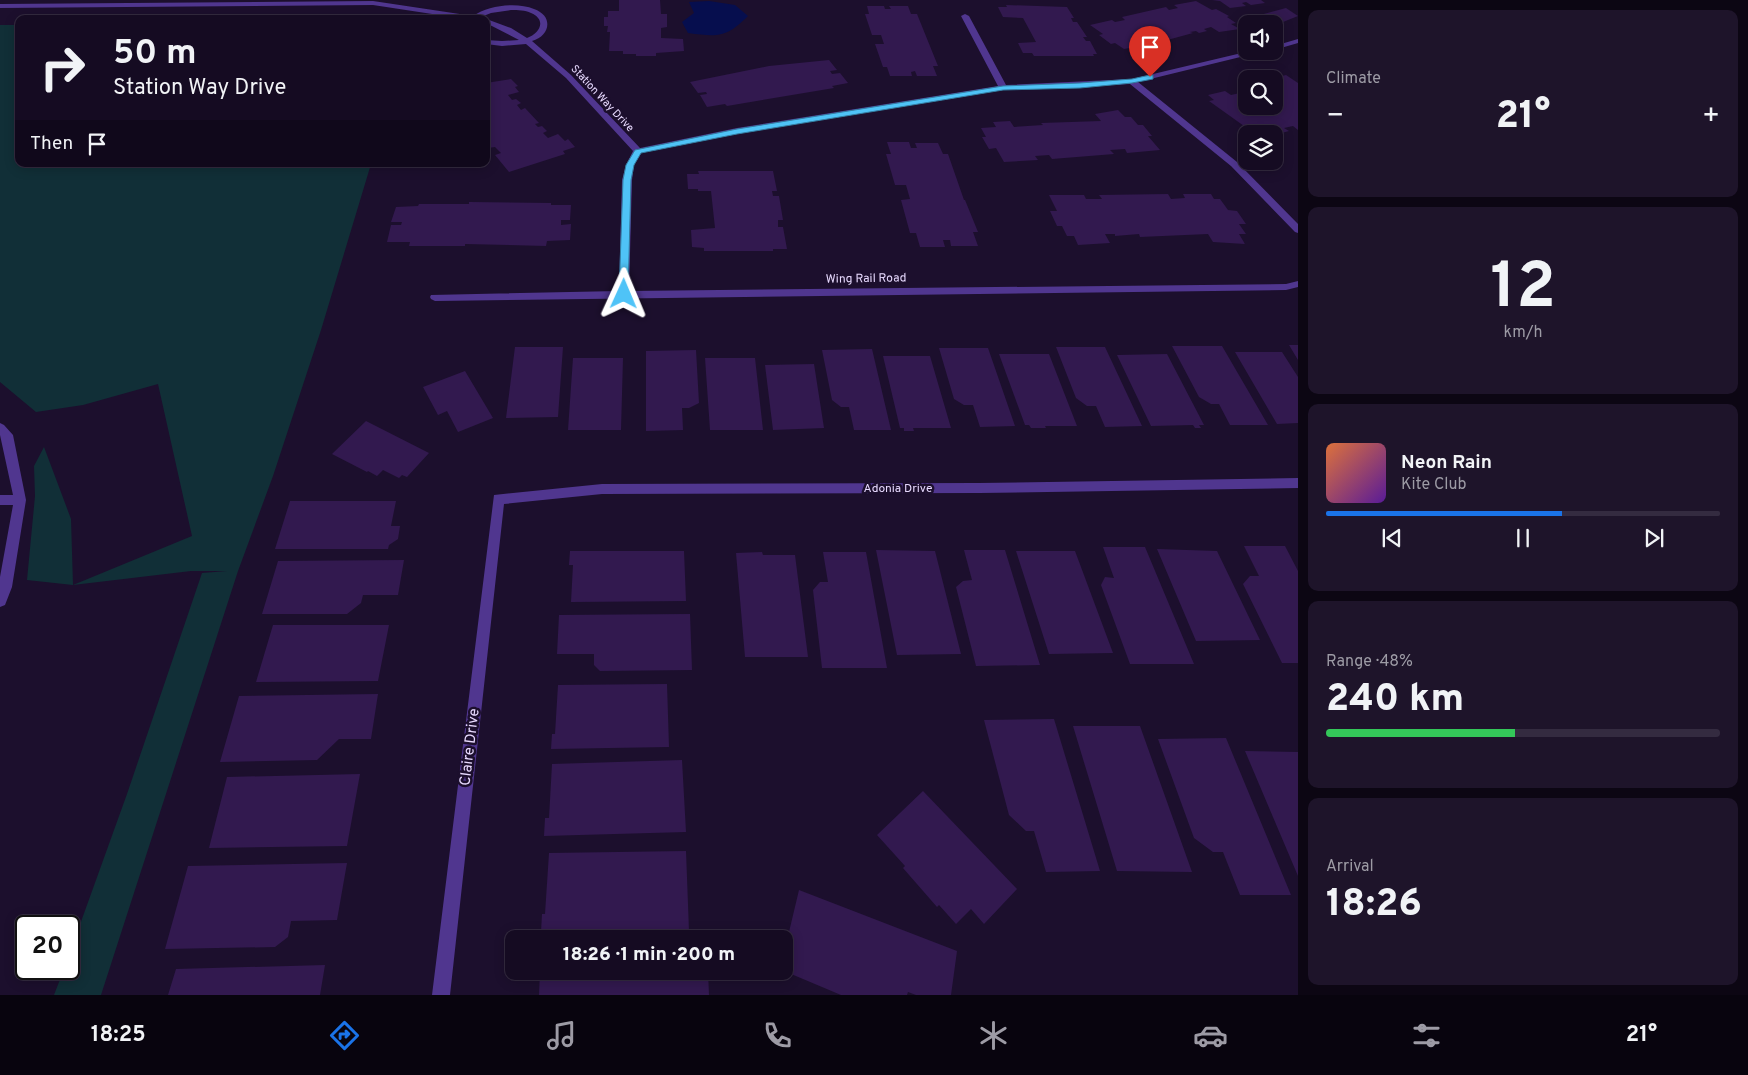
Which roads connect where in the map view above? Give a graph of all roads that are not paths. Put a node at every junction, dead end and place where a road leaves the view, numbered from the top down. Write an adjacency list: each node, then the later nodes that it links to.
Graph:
1 (0, 6): 2 (street)
2 (456, 15)
3 (481, 15): 6 (street)
4 (965, 16): 12 (street)
5 (490, 21): 6 (street, Station Way Drive)
6 (528, 40): 8 (street); 13 (street, Station Way Drive)
7 (1298, 41): 9 (street)
8 (490, 42)
9 (1283, 45)
10 (1238, 56): 11 (street)
11 (1132, 81): 12 (street); 14 (street)
12 (1003, 88): 13 (street)
13 (638, 151): 16 (street)
14 (1298, 230)
15 (1298, 284): 16 (street, Wing Rail Road)
16 (624, 294): 17 (street, Wing Rail Road)
17 (435, 297)
18 (0, 428): 22 (street)
19 (1298, 484): 20 (street, Adonia Drive)
20 (498, 499): 24 (street, Claire Drive)
21 (0, 500): 22 (street)
22 (20, 500): 23 (street)
23 (0, 601)
24 (441, 995)

